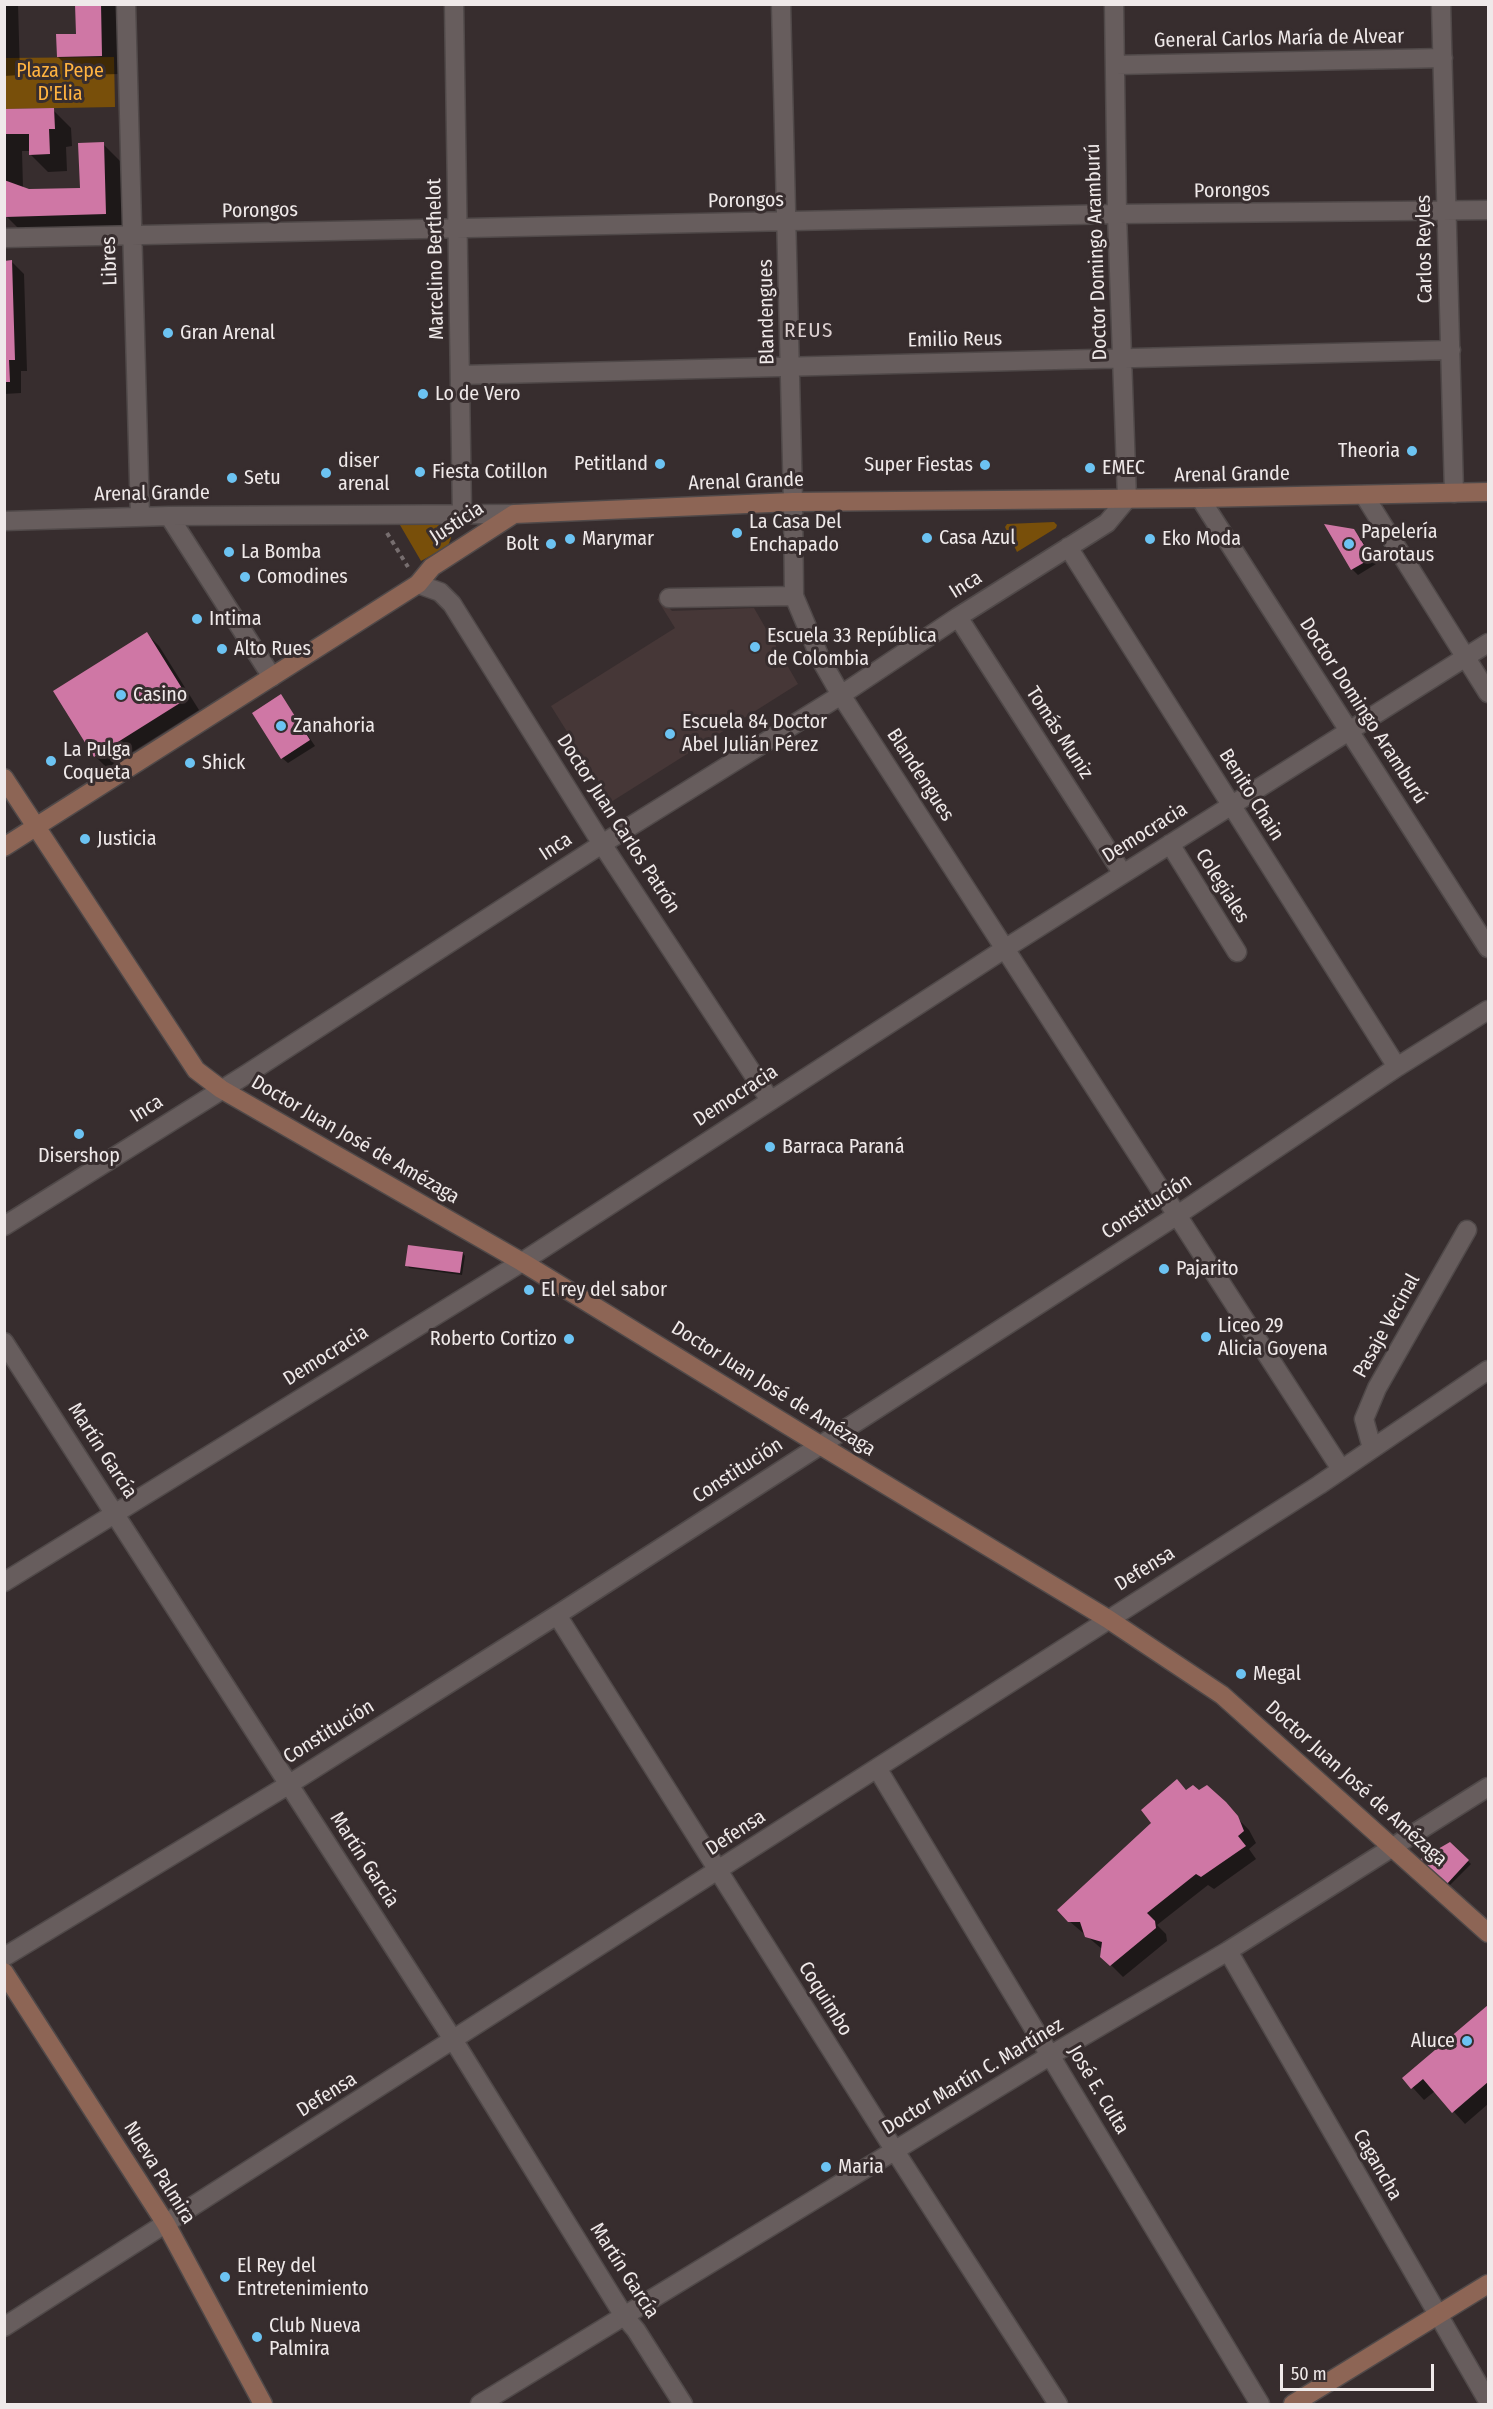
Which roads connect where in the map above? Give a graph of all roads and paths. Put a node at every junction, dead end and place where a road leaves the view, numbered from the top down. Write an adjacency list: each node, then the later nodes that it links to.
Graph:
1 (126, 4): 13 (street, Libres)
2 (454, 4): 12 (street, Marcelino Berthelot)
3 (781, 4): 11 (street, Blandengues)
4 (1114, 4): 7 (street, Doctor Domingo Aramburú)
5 (1441, 4): 6 (street, Carlos Reyles)
6 (1443, 58): 7 (street, General Carlos María de Alvear); 9 (street, Carlos Reyles)
7 (1116, 65): 10 (street, Doctor Domingo Aramburú)
8 (1488, 210): 9 (street, Porongos)
9 (1447, 211): 10 (street, Porongos); 15 (street, Carlos Reyles)
10 (1117, 214): 11 (street, Porongos); 16 (street, Doctor Domingo Aramburú)
11 (787, 223): 12 (street, Porongos); 17 (street, Blandengues)
12 (457, 228): 13 (street, Porongos); 18 (street, Marcelino Berthelot)
13 (132, 237): 14 (street, Porongos); 29 (street, Libres)
14 (4, 238)
15 (1450, 350): 16 (street, Emilio Reus); 20 (street, Carlos Reyles)
16 (1123, 358): 17 (street, Emilio Reus); 23 (street, Doctor Domingo Aramburú)
17 (790, 367): 18 (street, Emilio Reus); 24 (street, Blandengues)
18 (461, 375): 25 (street, Marcelino Berthelot)
19 (1488, 492): 20 (street, Arenal Grande)
20 (1454, 493): 21 (street, Arenal Grande)
21 (1364, 495): 22 (street, Arenal Grande); 37 (street)
22 (1200, 498): 23 (street, Arenal Grande); 41 (street, Doctor Domingo Aramburú)
23 (1127, 499): 24 (street, Arenal Grande); 31 (street, Inca)
24 (793, 502): 26 (street, Arenal Grande); 33 (street, Blandengues)
25 (462, 513): 26 (street, Arenal Grande); 27 (street, Arenal Grande)
26 (514, 513): 32 (street, Justicia)
27 (376, 514): 28 (street, Arenal Grande); 32 (path)
28 (169, 516): 29 (street, Arenal Grande); 38 (street)
29 (140, 517): 30 (street, Arenal Grande)
30 (4, 521)
31 (1068, 547): 35 (street, Inca); 43 (street, Benito Chain)
32 (418, 584): 38 (street, Justicia); 45 (street, Doctor Juan Carlos Patrón)
33 (794, 596): 34 (street); 40 (street, Blandengues)
34 (669, 598)
35 (957, 617): 40 (street, Inca); 48 (street, Tomás Muniz)
36 (1488, 643): 37 (street, Democracia)
37 (1466, 657): 39 (street); 41 (street, Democracia)
38 (272, 677): 44 (street, Justicia)
39 (1488, 693)
40 (841, 695): 45 (street, Inca); 49 (street, Blandengues)
41 (1350, 731): 43 (street, Democracia); 50 (street, Doctor Domingo Aramburú)
42 (4, 778): 44 (street, Doctor Juan José de Amézaga)
43 (1231, 806): 46 (street, Democracia); 53 (street, Benito Chain)
44 (36, 828): 47 (street, Justicia); 54 (street, Doctor Juan José de Amézaga)
45 (602, 844): 54 (street, Inca); 55 (street, Doctor Juan Carlos Patrón)
46 (1170, 844): 48 (street, Democracia); 51 (street, Colegiales)
47 (4, 848)
48 (1123, 874): 49 (street, Democracia)
49 (1006, 948): 55 (street, Democracia); 56 (street, Blandengues)
50 (1488, 948)
51 (1237, 952)
52 (1488, 1010): 53 (street, Constitución)
53 (1397, 1067): 56 (street, Constitución)
54 (221, 1089): 57 (street, Inca); 59 (street, Doctor Juan José de Amézaga)
55 (770, 1100): 59 (street, Democracia)
56 (1176, 1216): 62 (street, Constitución); 64 (street, Blandengues)
57 (4, 1226)
58 (1467, 1230): 63 (street, Pasaje Vecinal)
59 (522, 1262): 62 (street, Doctor Juan José de Amézaga); 65 (street, Democracia)
60 (4, 1342): 65 (street, Martín García)
61 (1488, 1370): 63 (street, Defensa)
62 (820, 1445): 67 (street, Constitución); 68 (street, Doctor Juan José de Amézaga)
63 (1372, 1448): 64 (street, Defensa)
64 (1341, 1469): 68 (street, Defensa)
65 (116, 1513): 66 (street, Democracia); 70 (street, Martín García)
66 (4, 1582)
67 (557, 1615): 70 (street, Constitución); 73 (street, Coquimbo)
68 (1108, 1619): 69 (street, Defensa); 72 (street, Doctor Juan José de Amézaga)
69 (877, 1768): 73 (street, Defensa); 79 (street, José E. Culta)
70 (288, 1785): 76 (street, Constitución); 78 (street, Martín García)
71 (1488, 1787): 72 (street, Doctor Martín C. Martínez)
72 (1394, 1847): 74 (street, Doctor Juan José de Amézaga); 75 (street, Doctor Martín C. Martínez)
73 (718, 1872): 78 (street, Defensa); 80 (street, Coquimbo)
74 (1488, 1933)
75 (1228, 1951): 79 (street, Doctor Martín C. Martínez); 83 (street, Cagancha)
76 (4, 1957)
77 (4, 1972): 81 (street, Nueva Palmira)
78 (454, 2041): 81 (street, Defensa); 84 (street, Martín García)
79 (1051, 2055): 80 (street, Doctor Martín C. Martínez); 91 (street, José E. Culta)
80 (895, 2151): 84 (street, Doctor Martín C. Martínez); 90 (street, Coquimbo)
81 (166, 2224): 85 (street, Defensa); 87 (street, Nueva Palmira)
82 (1488, 2284): 83 (street)
83 (1438, 2314): 86 (street, Cagancha); 92 (street)
84 (624, 2316): 88 (street, Doctor Martín C. Martínez); 89 (street, Martín García)
85 (4, 2327)
86 (1488, 2401)
87 (263, 2404)
88 (480, 2404)
89 (683, 2404)
90 (1058, 2404)
91 (1260, 2404)
92 (1293, 2404)

